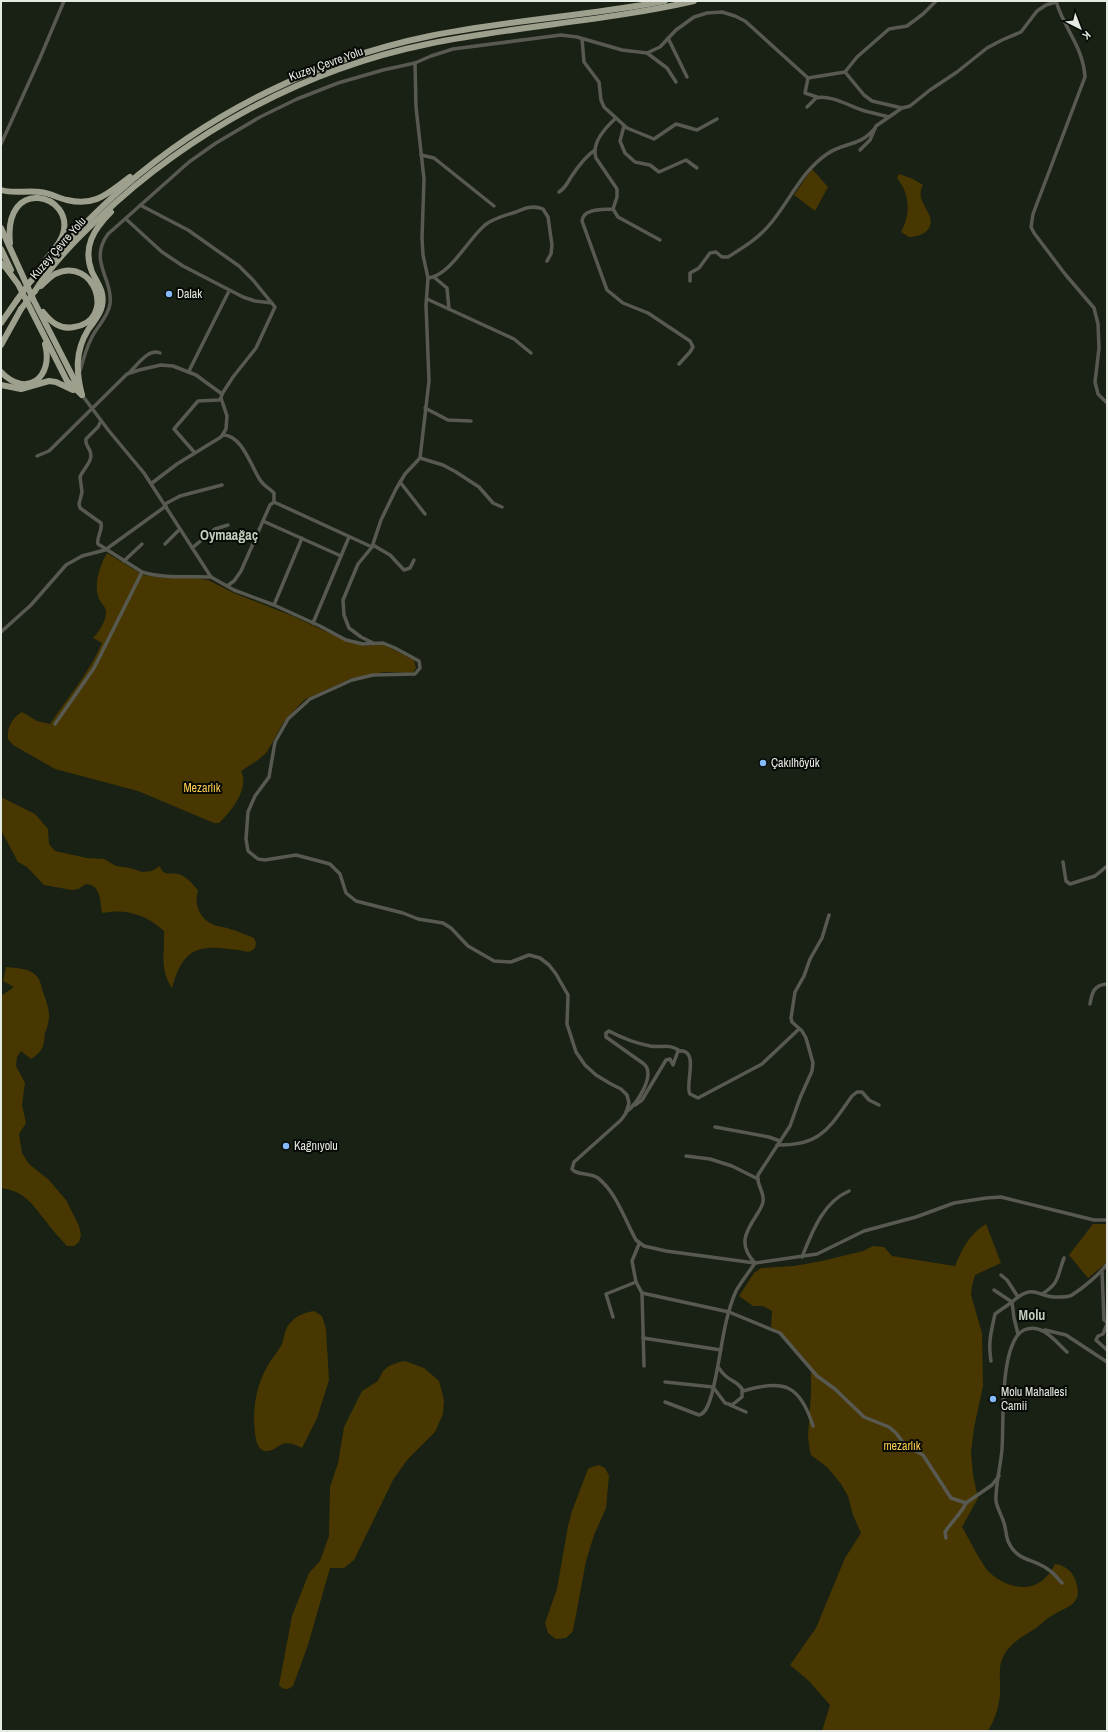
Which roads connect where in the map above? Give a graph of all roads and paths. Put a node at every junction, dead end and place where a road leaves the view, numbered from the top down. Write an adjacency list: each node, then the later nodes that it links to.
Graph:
1 (64, 1): 23 (street)
2 (665, 1): 24 (highway, Kuzey Çevre Yolu)
3 (694, 1): 29 (highway, Kuzey Çevre Yolu)
4 (936, 1): 10 (street)
5 (1056, 1): 16 (street); 71 (street)
6 (582, 38): 8 (street); 9 (street); 18 (street)
7 (668, 38): 8 (street); 11 (street); 12 (street)
8 (647, 53): 13 (street)
9 (415, 63): 28 (street); 33 (street)
10 (845, 72): 12 (street); 16 (street)
11 (687, 77)
12 (808, 78): 14 (street)
13 (676, 82)
14 (818, 97): 15 (street); 17 (street)
15 (807, 107)
16 (902, 108): 17 (street)
17 (889, 117): 21 (street)
18 (616, 118): 20 (street); 26 (street)
19 (717, 119): 20 (street)
20 (624, 126): 30 (street)
21 (875, 128): 27 (street); 45 (street)
22 (1, 132): 23 (street)
23 (7, 132): 25 (street)
24 (192, 135): 31 (highway); 46 (highway, Kuzey Çevre Yolu)
25 (1, 144)
26 (595, 150): 32 (street); 35 (street)
27 (860, 150)
28 (421, 155): 34 (street); 43 (street)
29 (161, 166): 48 (highway, Kuzey Çevre Yolu); 67 (highway)
30 (697, 168)
31 (1, 190)
32 (559, 192)
33 (140, 205): 36 (street); 53 (street)
34 (494, 206)
35 (613, 209): 38 (street); 63 (street)
36 (126, 219): 49 (street); 67 (street)
37 (1, 228): 39 (highway)
38 (660, 240)
39 (11, 248): 46 (highway); 52 (highway)
40 (1, 250): 47 (highway)
41 (547, 260): 44 (street)
42 (1, 263): 47 (highway)
43 (428, 278): 44 (street); 50 (street)
44 (435, 278): 55 (street)
45 (690, 281)
46 (30, 282): 51 (highway, bridge)
47 (18, 284): 58 (highway)
48 (35, 291): 52 (highway); 54 (highway, bridge)
49 (229, 291): 53 (street); 64 (street)
50 (427, 299): 55 (street); 73 (street)
51 (17, 300): 56 (highway); 57 (highway)
52 (34, 301): 69 (highway)
53 (272, 303): 70 (street)
54 (21, 309): 59 (highway); 60 (highway)
55 (449, 309): 62 (street)
56 (1, 314)
57 (1, 323)
58 (41, 331): 65 (highway); 69 (highway)
59 (1, 334)
60 (1, 344)
61 (160, 353): 66 (street)
62 (531, 353)
63 (680, 364)
64 (189, 371): 66 (street); 70 (street)
65 (1, 372)
66 (128, 374): 72 (street)
67 (78, 378): 69 (highway)
68 (1, 385): 69 (highway)
69 (82, 395): 72 (street)
70 (222, 396): 76 (street); 77 (street)
71 (1107, 403)
72 (92, 408): 74 (street); 78 (street)
73 (425, 408): 75 (street); 79 (street)
74 (101, 421): 81 (street); 96 (street)
75 (471, 421)
76 (223, 435): 77 (street); 83 (street)
77 (195, 453): 81 (street)
78 (37, 456)
79 (420, 458): 80 (street); 85 (street)
80 (400, 482): 86 (street); 94 (street)
81 (152, 483): 84 (street)
82 (222, 485): 84 (street)
83 (274, 502): 87 (street); 90 (street)
84 (165, 505): 89 (street); 96 (street)
85 (502, 507)
86 (425, 514)
87 (263, 521): 91 (street); 102 (street)
88 (228, 525): 95 (street)
89 (180, 528): 93 (street); 95 (street)
90 (349, 537): 94 (street); 97 (street)
91 (302, 538): 97 (street); 103 (street)
92 (142, 544): 99 (street)
93 (165, 544)
94 (372, 546): 98 (street); 106 (street)
95 (192, 548): 101 (street)
96 (105, 550): 99 (street); 105 (street)
97 (340, 556): 104 (street)
98 (414, 560)
99 (124, 561): 100 (street)
100 (142, 572): 101 (street); 107 (street)
101 (211, 577): 102 (street)
102 (227, 586): 103 (street)
103 (274, 605): 104 (street)
104 (313, 623): 106 (street)
105 (1, 632)
106 (375, 643): 117 (street)
107 (54, 724)
108 (1063, 862): 109 (street)
109 (1107, 866)
110 (829, 915): 113 (street)
111 (1107, 984): 112 (street)
112 (1090, 1004)
113 (799, 1029): 114 (street); 119 (street)
114 (680, 1051): 115 (street); 115 (street)
115 (635, 1105): 117 (street)
116 (878, 1105): 120 (street)
117 (626, 1112): 125 (street)
118 (715, 1126): 119 (street)
119 (780, 1141): 120 (street)
120 (777, 1145): 122 (street)
121 (686, 1156): 122 (street)
122 (758, 1179): 128 (street)
123 (849, 1191): 126 (street)
124 (1107, 1220): 126 (street)
125 (639, 1244): 128 (street); 132 (street)
126 (802, 1256): 128 (street)
127 (1064, 1258): 135 (street)
128 (755, 1264): 139 (street)
129 (1107, 1264): 130 (street)
130 (1102, 1271): 135 (street); 138 (street)
131 (1001, 1276): 136 (street)
132 (636, 1282): 134 (street); 140 (street)
133 (994, 1290): 137 (street)
134 (642, 1293): 139 (street); 145 (street)
135 (1042, 1294): 136 (street)
136 (1018, 1297): 137 (street)
137 (1012, 1302): 143 (street); 149 (street)
138 (1105, 1303): 141 (street)
139 (729, 1312): 146 (street); 161 (street)
140 (613, 1317)
141 (1107, 1323): 144 (street)
142 (1044, 1330): 143 (street); 148 (street); 150 (street)
143 (1018, 1334): 160 (street)
144 (1105, 1335): 147 (street)
145 (643, 1338): 146 (street); 151 (street)
146 (721, 1350): 152 (street)
147 (1107, 1350)
148 (1067, 1352)
149 (991, 1361)
150 (1107, 1362)
151 (644, 1366)
152 (719, 1367): 154 (street); 155 (street)
153 (665, 1382): 154 (street)
154 (714, 1387): 156 (street); 157 (street)
155 (743, 1391): 157 (street); 159 (street)
156 (665, 1402)
157 (730, 1405): 158 (street)
158 (746, 1412)
159 (812, 1426)
160 (999, 1476): 161 (street); 163 (street)
161 (966, 1503): 162 (street)
162 (946, 1538)
163 (1062, 1583)

